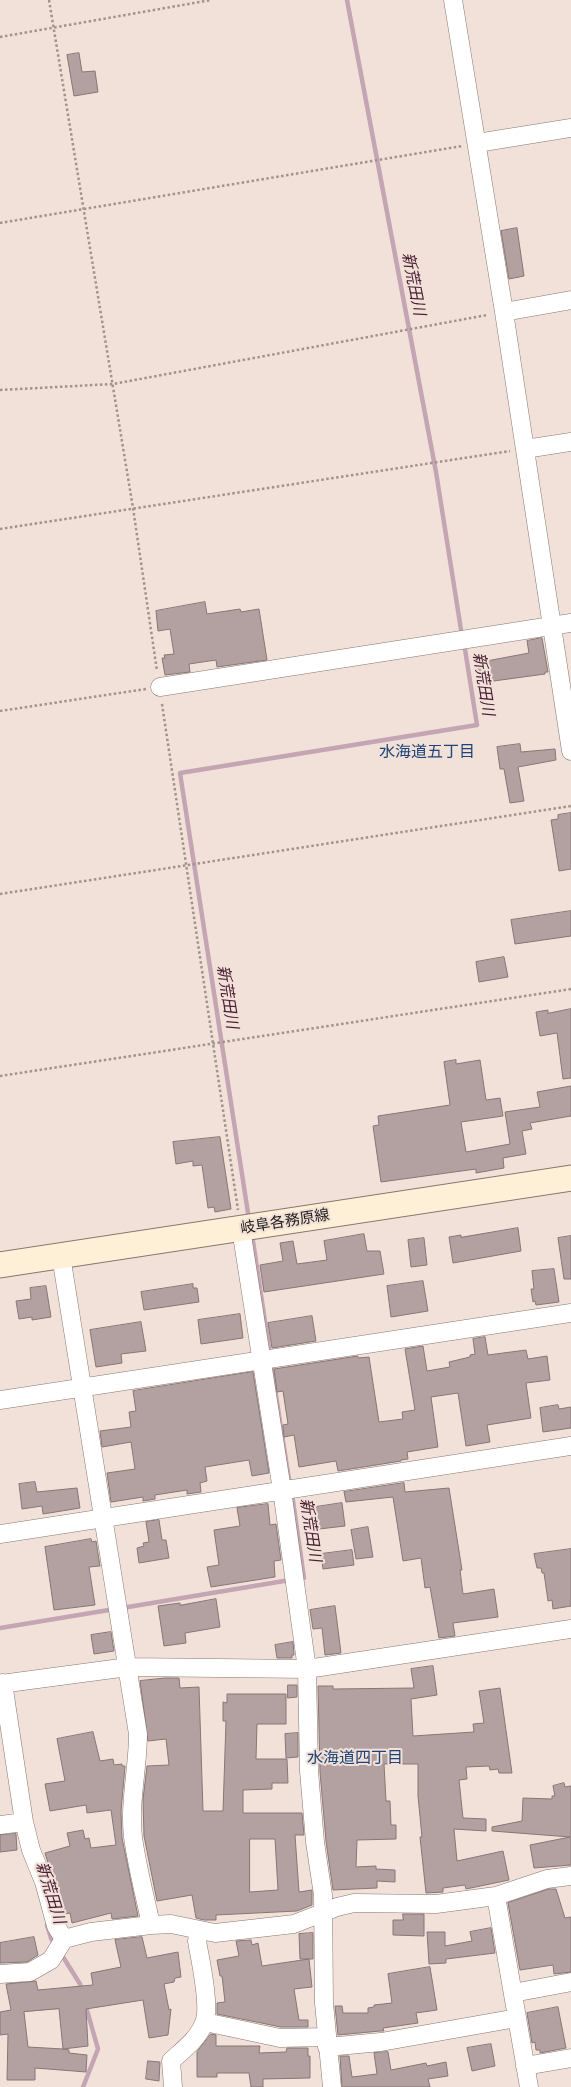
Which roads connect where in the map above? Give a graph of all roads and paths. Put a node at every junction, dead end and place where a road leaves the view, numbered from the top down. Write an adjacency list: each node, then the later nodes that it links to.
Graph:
1 (50, 0): 4 (path)
2 (212, 0): 4 (path)
3 (453, 0): 7 (street)
4 (54, 26): 5 (path); 8 (path)
5 (0, 37)
6 (571, 128): 7 (street)
7 (477, 144): 8 (path); 11 (street)
8 (85, 209): 9 (path); 12 (path)
9 (0, 223)
10 (571, 300): 11 (street)
11 (504, 312): 12 (path); 15 (street)
12 (113, 384): 13 (path); 16 (path)
13 (0, 390)
14 (571, 442): 15 (street)
15 (525, 449): 16 (path); 19 (street)
16 (133, 508): 17 (path)
17 (0, 529)
18 (571, 623): 19 (street)
19 (552, 626): 20 (street); 22 (street)
20 (160, 686): 21 (path)
21 (0, 711)
22 (571, 751)
23 (571, 806): 24 (path)
24 (187, 866): 25 (path); 27 (path)
25 (0, 894)
26 (571, 990): 27 (path)
27 (214, 1044): 28 (path); 30 (path)
28 (0, 1076)
29 (571, 1178): 30 (main road, 岐阜各務原線)
30 (241, 1229): 31 (main road, 岐阜各務原線); 34 (street)
31 (61, 1256): 32 (main road, 岐阜各務原線); 35 (street)
32 (0, 1265)
33 (571, 1313): 34 (street)
34 (262, 1360): 35 (street); 38 (street)
35 (83, 1387): 36 (street); 39 (street)
36 (0, 1400)
37 (571, 1446): 38 (street)
38 (282, 1490): 39 (street); 43 (street)
39 (103, 1518): 40 (street); 42 (street)
40 (0, 1534)
41 (571, 1629): 43 (street)
42 (128, 1667): 43 (street); 44 (street); 49 (street)
43 (307, 1669): 48 (street)
44 (2, 1684): 45 (street)
45 (14, 1823): 51 (street)
46 (571, 1876): 47 (street)
47 (496, 1896): 48 (street); 54 (street)
48 (323, 1912): 50 (street); 57 (street)
49 (151, 1924): 50 (street); 51 (street)
50 (199, 1930): 56 (street)
51 (64, 1940): 52 (street)
52 (0, 1974)
53 (571, 1982): 54 (street)
54 (513, 1993): 55 (street)
55 (517, 2018): 57 (street); 59 (street)
56 (205, 2022): 57 (street); 60 (street)
57 (327, 2042): 61 (street)
58 (571, 2058): 59 (street)
59 (525, 2066): 62 (street)
60 (173, 2087)
61 (332, 2087)
62 (529, 2087)

